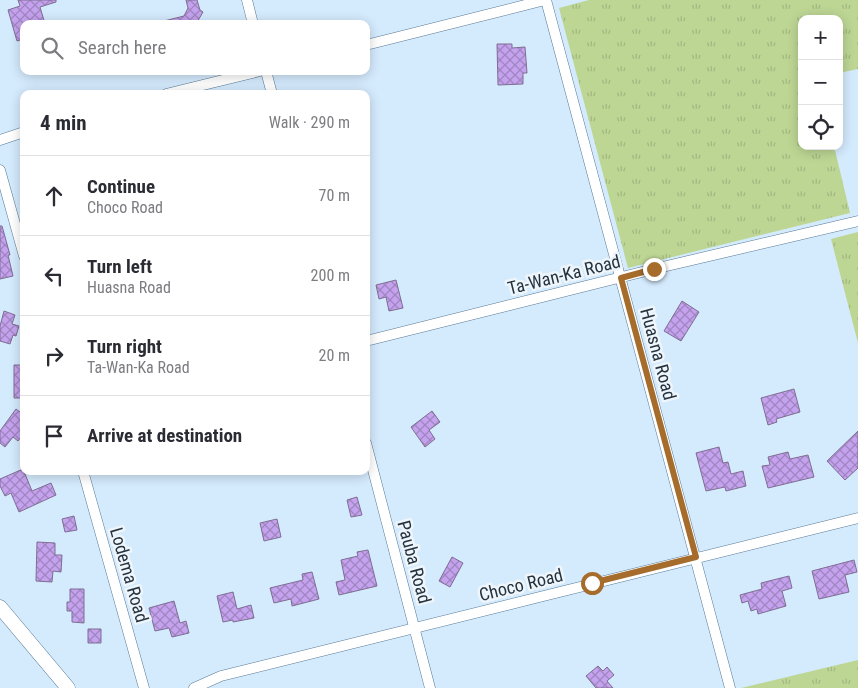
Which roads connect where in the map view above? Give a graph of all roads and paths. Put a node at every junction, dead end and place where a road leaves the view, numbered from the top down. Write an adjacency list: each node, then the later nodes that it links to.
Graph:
1 (247, 0): 3 (street)
2 (545, 0): 4 (street); 14 (street, Huasna Road)
3 (252, 20)
4 (370, 44)
5 (244, 75): 7 (street)
6 (267, 75): 8 (street)
7 (182, 90)
8 (271, 90)
9 (20, 133): 10 (street)
10 (0, 140)
11 (0, 170): 13 (street)
12 (858, 220): 14 (street, Ta-Wan-Ka Road)
13 (20, 242)
14 (621, 278): 15 (street, Ta-Wan-Ka Road); 19 (street, Huasna Road)
15 (370, 340)
16 (370, 458): 21 (street, Pauba Road)
17 (84, 475): 23 (street, Lodema Road)
18 (858, 518): 19 (street, Choco Road)
19 (696, 557): 21 (street, Choco Road); 26 (street, Huasna Road)
20 (0, 607): 22 (main road)
21 (414, 629): 24 (street, Choco Road); 25 (street, Pauba Road)
22 (68, 688)
23 (144, 688)
24 (194, 688)
25 (430, 688)
26 (730, 688)

